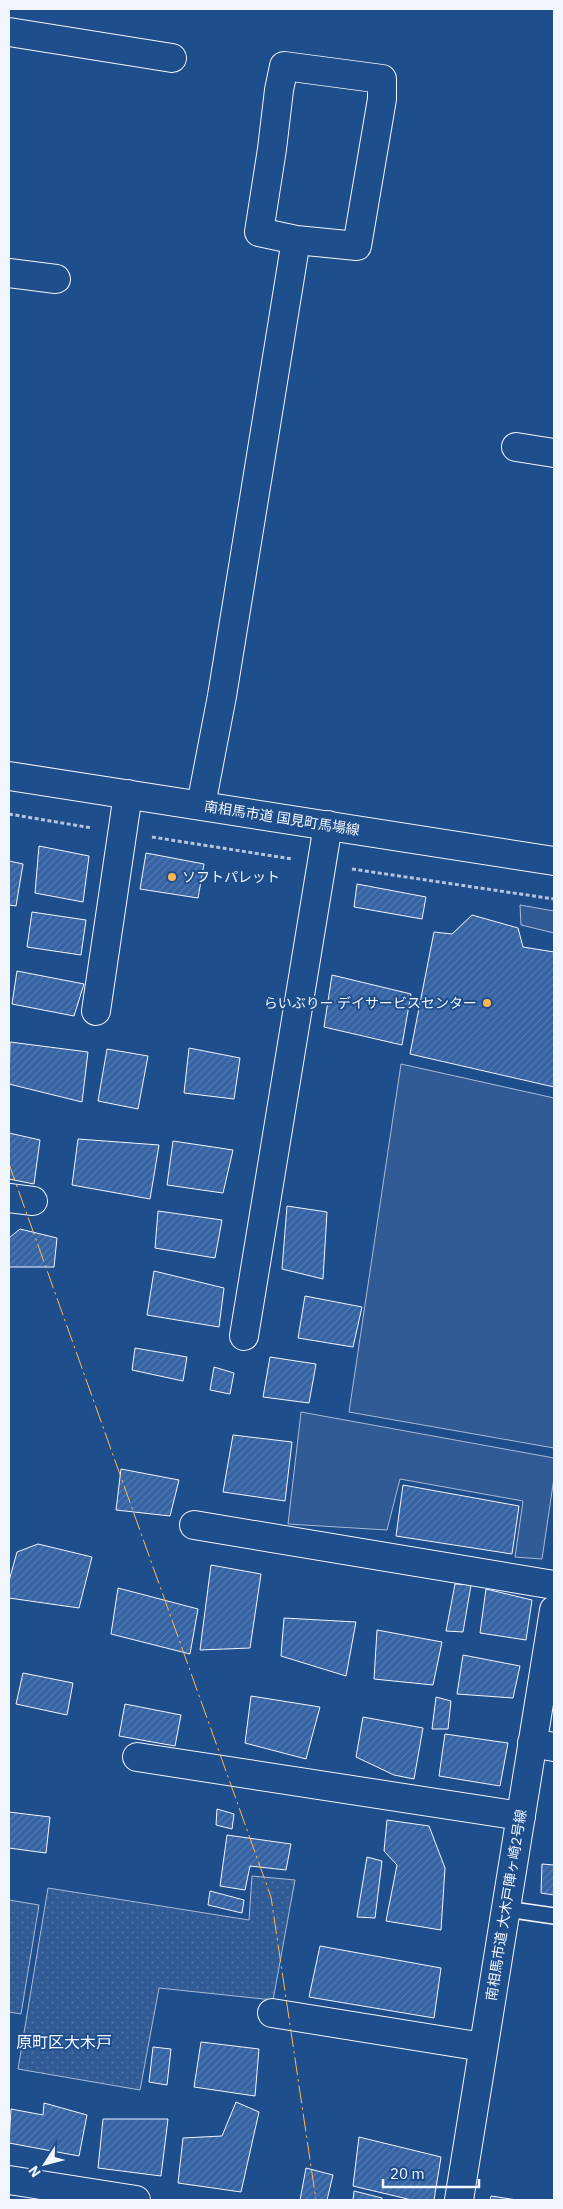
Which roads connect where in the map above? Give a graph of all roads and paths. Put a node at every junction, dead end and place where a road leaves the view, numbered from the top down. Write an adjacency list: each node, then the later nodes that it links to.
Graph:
1 (9, 32): 2 (street)
2 (172, 58)
3 (296, 240): 3 (street); 10 (street)
4 (9, 273): 5 (street)
5 (56, 279)
6 (516, 446): 7 (street)
7 (554, 453)
8 (9, 776): 9 (street, 南相馬市道 国見町馬場線)
9 (128, 794): 10 (street, 南相馬市道 国見町馬場線); 13 (street)
10 (202, 805): 12 (street, 南相馬市道 国見町馬場線)
11 (9, 814): 13 (path)
12 (328, 825): 14 (street, 南相馬市道 国見町馬場線); 15 (street)
13 (123, 832): 15 (path); 17 (street)
14 (554, 861)
15 (321, 863): 16 (path); 18 (street)
16 (554, 899)
17 (96, 1012)
18 (244, 1336)
19 (194, 1525): 20 (street)
20 (554, 1585)
21 (554, 1610): 22 (street, 南相馬市道 大木戸陣ヶ崎2号線)
22 (543, 1745): 24 (street, 南相馬市道 大木戸陣ヶ崎2号線)
23 (137, 1757): 24 (street)
24 (521, 1816): 25 (street, 南相馬市道 大木戸陣ヶ崎2号線)
25 (506, 1908): 26 (lane); 28 (street, 南相馬市道 大木戸陣ヶ崎2号線)
26 (554, 1916)
27 (272, 2013): 28 (street)
28 (483, 2047): 31 (street, 南相馬市道 大木戸陣ヶ崎2号線)
29 (9, 2180): 30 (street)
30 (136, 2200)
31 (459, 2200)

